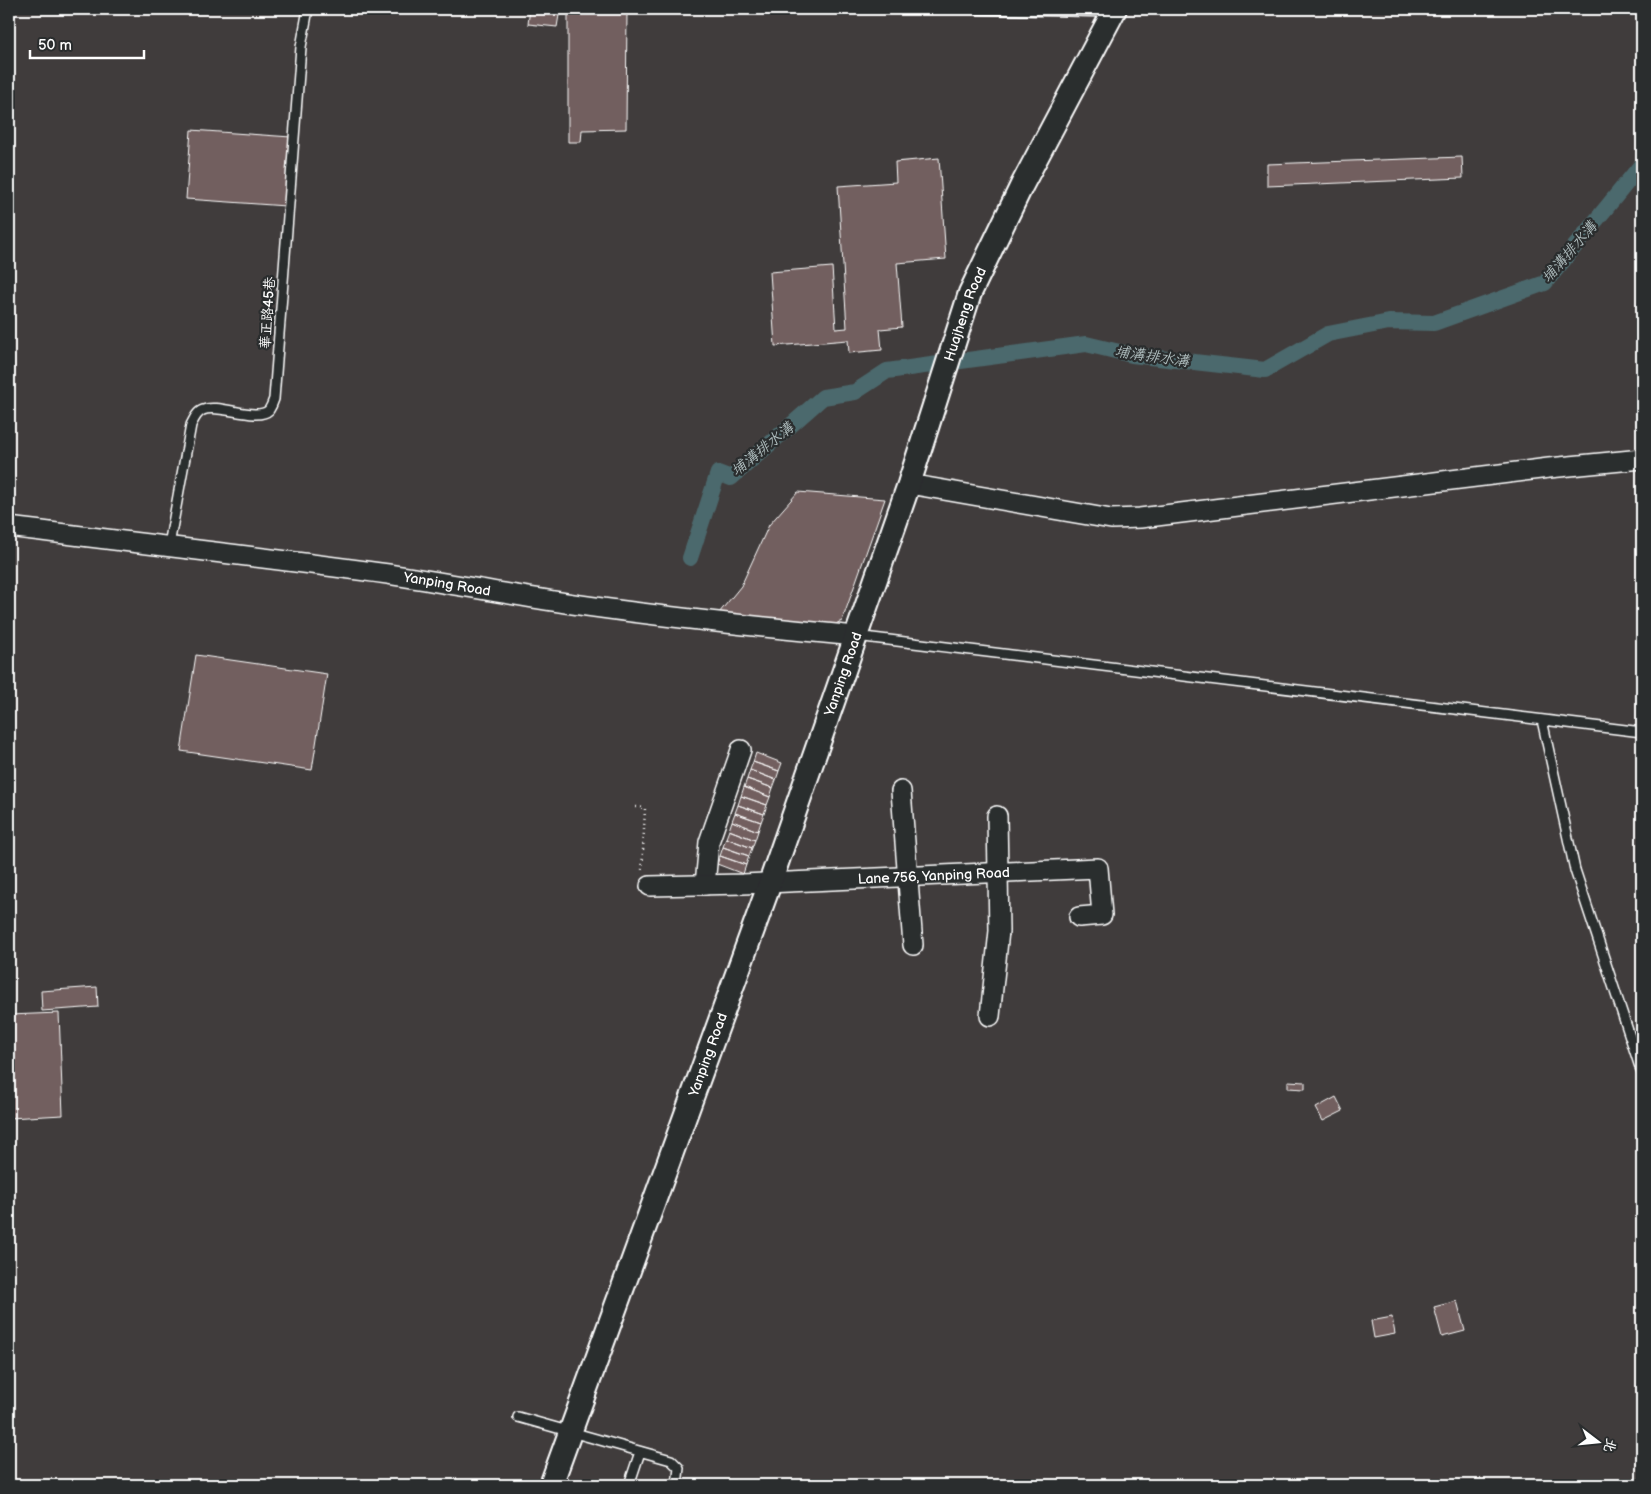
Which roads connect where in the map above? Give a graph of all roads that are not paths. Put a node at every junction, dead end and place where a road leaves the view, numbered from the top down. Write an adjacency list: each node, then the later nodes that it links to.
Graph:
1 (308, 9): 7 (lane, 華正路45巷)
2 (975, 9): 3 (lane)
3 (1114, 11): 5 (street, Huajheng Road)
4 (1642, 460): 5 (street)
5 (909, 484): 8 (street, Huajheng Road)
6 (9, 527): 7 (street, Yanping Road)
7 (169, 545): 8 (street, Yanping Road)
8 (856, 636): 9 (lane); 17 (street, Yanping Road)
9 (1542, 720): 10 (lane); 22 (lane)
10 (1642, 732)
11 (741, 750): 18 (street)
12 (901, 791): 15 (street)
13 (997, 816): 14 (street)
14 (998, 872): 15 (street, Lane 756, Yanping Road); 19 (street, Lane 756, Yanping Road); 21 (street)
15 (909, 876): 17 (street, Lane 756, Yanping Road); 20 (street)
16 (646, 881): 18 (street, Lane 756, Yanping Road)
17 (770, 882): 18 (street, Lane 756, Yanping Road); 24 (street, Yanping Road)
18 (705, 885)
19 (1079, 917)
20 (913, 945)
21 (990, 1016)
22 (1642, 1073)
23 (518, 1418): 24 (lane)
24 (570, 1433): 25 (lane); 26 (street, Yanping Road)
25 (640, 1452): 27 (lane); 28 (lane)
26 (551, 1485)
27 (629, 1485)
28 (677, 1485)

